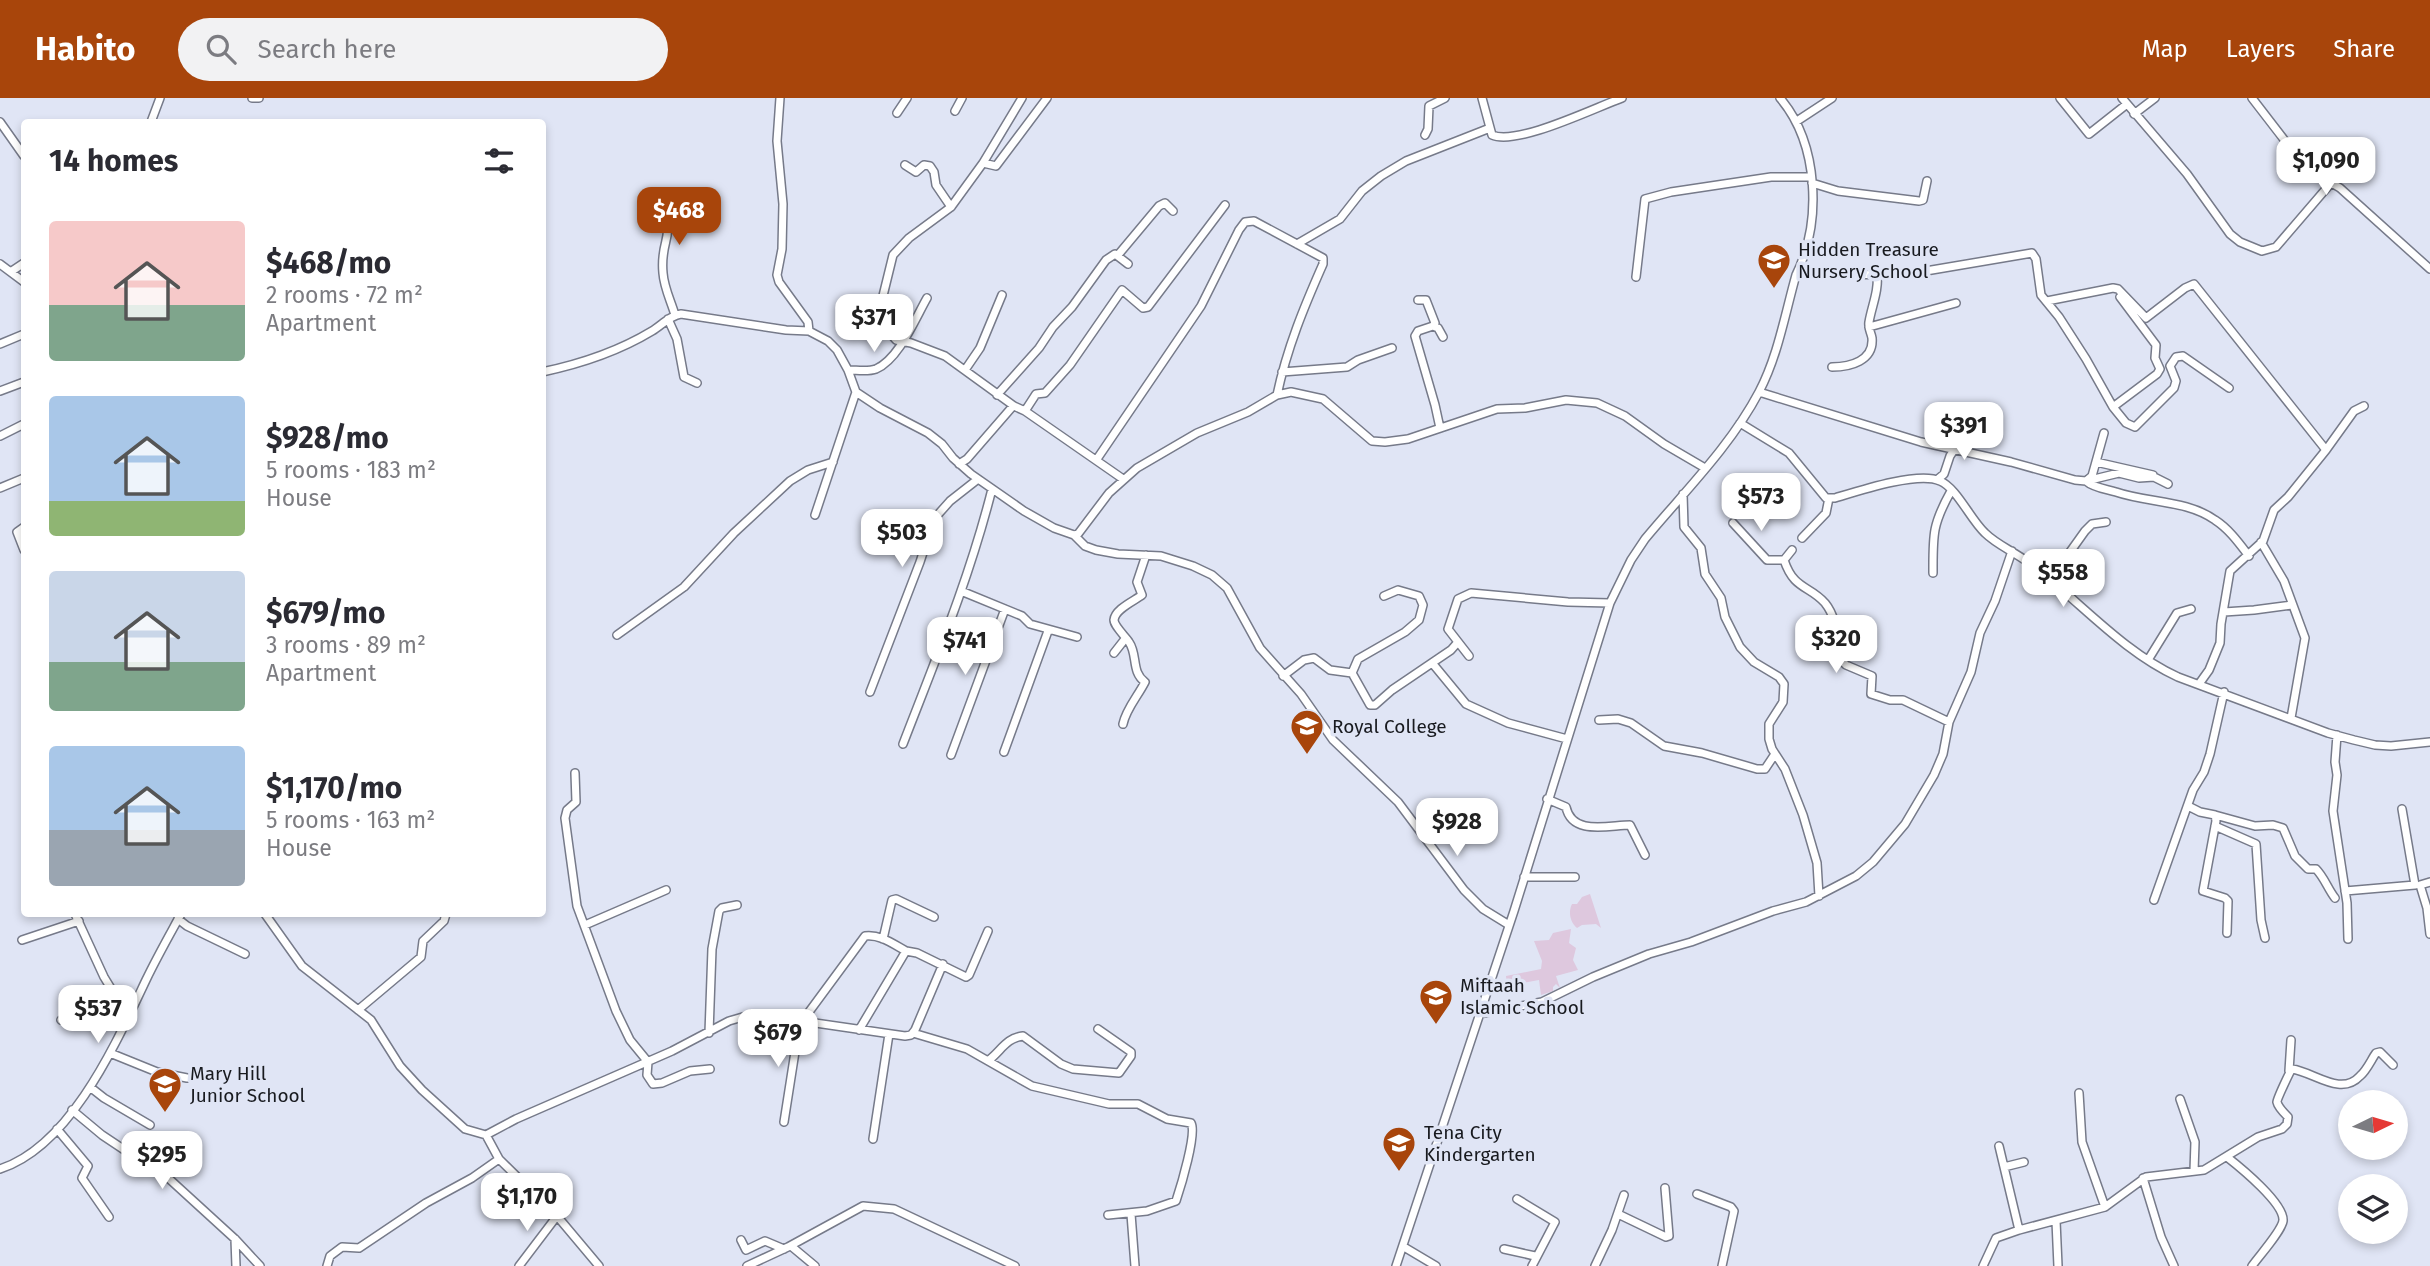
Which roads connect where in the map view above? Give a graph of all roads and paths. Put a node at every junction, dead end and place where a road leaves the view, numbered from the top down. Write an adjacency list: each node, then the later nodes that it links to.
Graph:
1 (160, 98): 21 (street)
2 (252, 98): 3 (street)
3 (259, 98)
4 (780, 98): 56 (street)
5 (907, 98): 19 (street)
6 (962, 98): 18 (street)
7 (1022, 98): 27 (street)
8 (1047, 98): 27 (street)
9 (1445, 98): 25 (street)
10 (1482, 98): 24 (street)
11 (1622, 98): 24 (street)
12 (1780, 98): 22 (street)
13 (1832, 98): 22 (street)
14 (2060, 98): 17 (street)
15 (2155, 98): 20 (street)
16 (2252, 98): 31 (street)
17 (2124, 101): 20 (street)
18 (955, 111)
19 (897, 113)
20 (2134, 114): 31 (street)
21 (152, 119)
22 (1797, 121): 29 (street)
23 (0, 122): 26 (street)
24 (1490, 128): 36 (street)
25 (1425, 135)
26 (21, 152)
27 (983, 163): 34 (street)
28 (905, 165): 34 (street)
29 (1812, 180): 30 (street); 44 (street); 45 (street)
30 (1927, 181)
31 (2330, 183): 41 (street)
32 (650, 197): 53 (street)
33 (1225, 205): 78 (street)
34 (951, 207): 59 (street)
35 (1173, 211): 37 (street)
36 (1297, 244): 66 (street); 87 (street)
37 (1118, 255): 39 (street); 73 (street)
38 (0, 264): 42 (street)
39 (1128, 264)
40 (21, 265): 42 (street)
41 (2430, 269)
42 (12, 271): 46 (street)
43 (1877, 273): 44 (street); 51 (street); 55 (street)
44 (1796, 275): 72 (street)
45 (1636, 276)
46 (21, 279)
47 (2113, 288): 51 (street); 77 (street); 86 (street)
48 (1002, 295): 64 (street)
49 (927, 298): 59 (street)
50 (1418, 300): 54 (street)
51 (2048, 301): 77 (street)
52 (1956, 303): 55 (street)
53 (671, 317): 56 (street); 65 (street); 68 (street)
54 (1433, 326): 58 (street); 82 (street)
55 (1869, 327): 62 (street)
56 (809, 331): 63 (street)
57 (21, 335): 60 (street)
58 (1443, 337)
59 (902, 341): 63 (street); 64 (street)
60 (0, 345)
61 (1392, 348): 66 (street)
62 (1832, 367)
63 (848, 370): 71 (street)
64 (965, 370): 73 (street)
65 (546, 371)
66 (1282, 372): 74 (street)
67 (21, 383): 70 (street)
68 (697, 383)
69 (2229, 388): 77 (street)
70 (0, 391)
71 (856, 392): 88 (street); 90 (street)
72 (1759, 392): 79 (street); 85 (street)
73 (997, 395): 75 (street)
74 (1277, 395): 82 (street); 95 (street)
75 (1013, 406): 78 (street); 90 (street)
76 (2364, 406): 86 (street)
77 (2113, 407)
78 (1025, 411): 87 (street)
79 (1740, 423): 91 (street); 103 (street)
80 (21, 426): 84 (street)
81 (1969, 427): 85 (street)
82 (1440, 428): 91 (street)
83 (2104, 433): 89 (street)
84 (0, 436)
85 (1956, 449): 96 (street); 97 (street)
86 (2326, 450): 109 (street)
87 (1097, 459): 95 (street)
88 (833, 461): 104 (street); 125 (street)
89 (2096, 462): 92 (street); 97 (street)
90 (959, 464): 94 (street)
91 (1705, 468): 102 (street)
92 (2154, 477): 97 (street); 98 (street)
93 (21, 479): 99 (street)
94 (978, 479): 100 (street); 136 (street)
95 (1123, 479): 107 (street)
96 (1938, 480): 101 (street); 103 (street)
97 (2086, 481): 113 (street)
98 (2168, 484)
99 (0, 488)
100 (992, 489): 107 (street); 117 (street)
101 (1951, 491): 111 (street); 115 (street)
102 (1683, 494): 119 (street); 147 (street)
103 (1829, 498): 108 (street)
104 (816, 515)
105 (2106, 522): 116 (street)
106 (1733, 523): 114 (street)
107 (1074, 535): 112 (street)
108 (1802, 538)
109 (2261, 542): 113 (street); 120 (street)
110 (1792, 550): 114 (street)
111 (2012, 551): 116 (street); 140 (street)
112 (1146, 555): 127 (street); 134 (street)
113 (2249, 556): 123 (street)
114 (1784, 560): 140 (street)
115 (1933, 573)
116 (2050, 580): 131 (street)
117 (961, 591): 121 (street); 145 (street)
118 (1384, 596): 133 (street)
119 (1610, 603): 128 (street); 143 (street)
120 (2292, 605): 123 (street); 138 (street)
121 (1005, 609): 124 (street); 148 (street)
122 (2191, 609): 131 (street)
123 (2224, 612): 135 (street)
124 (1048, 631): 126 (street); 146 (street)
125 (617, 635)
126 (1077, 637)
127 (1125, 639): 129 (street); 141 (street)
128 (1458, 642): 130 (street); 132 (street)
129 (1114, 653)
130 (1469, 656)
131 (2148, 660): 135 (street)
132 (1433, 664): 133 (street); 143 (street)
133 (1352, 673): 134 (street)
134 (1283, 676): 172 (street)
135 (2199, 684): 137 (street)
136 (870, 692)
137 (2224, 692): 138 (street); 151 (street)
138 (2291, 718): 142 (street)
139 (1599, 720): 147 (street)
140 (1949, 722): 161 (street)
141 (1123, 724)
142 (2337, 735): 144 (street); 160 (street)
143 (1567, 739): 150 (street)
144 (2430, 742)
145 (903, 744)
146 (1004, 752)
147 (1775, 754): 161 (street)
148 (951, 755)
149 (575, 773): 171 (street)
150 (1547, 799): 155 (street); 156 (street)
151 (2188, 806): 153 (street); 163 (street)
152 (2402, 809): 160 (street)
153 (2215, 815): 154 (street); 162 (street)
154 (2215, 826): 174 (street); 176 (street)
155 (1645, 855)
156 (1524, 877): 157 (street); 172 (street)
157 (1575, 877)
158 (2430, 882): 175 (street)
159 (666, 890): 171 (street)
160 (2345, 891): 179 (street)
161 (1819, 896): 185 (street)
162 (2334, 898)
163 (2154, 900)
164 (737, 905): 191 (street)
165 (77, 917): 178 (street); 183 (street)
166 (179, 917): 186 (street)
167 (180, 917): 181 (street)
168 (267, 917): 184 (street)
169 (444, 917): 184 (street)
170 (934, 917): 177 (street)
171 (585, 925): 197 (street)
172 (1509, 925): 185 (street)
173 (988, 931): 182 (street)
174 (2227, 933)
175 (2430, 934)
176 (2265, 938)
177 (883, 939): 180 (street); 188 (street)
178 (22, 940)
179 (2348, 940)
180 (906, 951): 182 (street); 190 (street)
181 (245, 954)
182 (943, 964): 192 (street)
183 (114, 997): 186 (street); 187 (street)
184 (358, 1010): 209 (street)
185 (1479, 1014): 233 (street)
186 (129, 1018): 195 (street)
187 (61, 1020)
188 (800, 1020): 190 (street); 191 (street); 206 (street)
189 (1098, 1029): 196 (street)
190 (859, 1030): 193 (street)
191 (709, 1033): 197 (street)
192 (913, 1033): 193 (street); 196 (street)
193 (889, 1034): 210 (street)
194 (2291, 1040): 200 (street)
195 (110, 1053): 201 (street); 202 (street)
196 (989, 1059): 224 (street)
197 (648, 1062): 199 (street); 209 (street)
198 (2393, 1065): 200 (street)
199 (710, 1069)
200 (2289, 1071): 212 (street)
201 (187, 1078)
202 (90, 1087): 205 (street); 207 (street)
203 (2079, 1093): 223 (street)
204 (2180, 1099): 217 (street)
205 (72, 1110): 208 (street); 231 (street)
206 (784, 1122)
207 (150, 1125)
208 (57, 1129): 215 (street); 228 (street)
209 (486, 1135): 213 (street)
210 (873, 1139)
211 (1998, 1146): 216 (street)
212 (2227, 1157): 217 (street); 254 (street)
213 (499, 1159): 227 (street); 239 (street)
214 (2024, 1162): 216 (street)
215 (1, 1166)
216 (2004, 1167): 230 (street)
217 (2194, 1171): 218 (street)
218 (2143, 1178): 223 (street); 253 (street)
219 (1665, 1188): 225 (street)
220 (1697, 1194): 250 (street)
221 (1624, 1195): 225 (street)
222 (1517, 1199): 236 (street)
223 (2105, 1207): 229 (street)
224 (1131, 1214): 226 (street); 245 (street)
225 (1618, 1214): 249 (street)
226 (1108, 1215)
227 (557, 1216): 240 (street); 241 (street)
228 (109, 1217)
229 (2056, 1221): 230 (street); 252 (street)
230 (2019, 1230): 251 (street)
231 (235, 1239): 237 (street); 238 (street)
232 (741, 1240): 234 (street)
233 (1404, 1247): 246 (street); 247 (street)
234 (788, 1248): 242 (street); 243 (street); 244 (street)
235 (1504, 1249): 236 (street)
236 (1535, 1256): 248 (street)
237 (236, 1266)
238 (260, 1266)
239 (327, 1266)
240 (519, 1266)
241 (599, 1266)
242 (747, 1266)
243 (815, 1266)
244 (1015, 1266)
245 (1135, 1266)
246 (1396, 1266)
247 (1436, 1266)
248 (1532, 1266)
249 (1595, 1266)
250 (1722, 1266)
251 (1983, 1266)
252 (2058, 1266)
253 (2174, 1266)
254 (2252, 1266)

